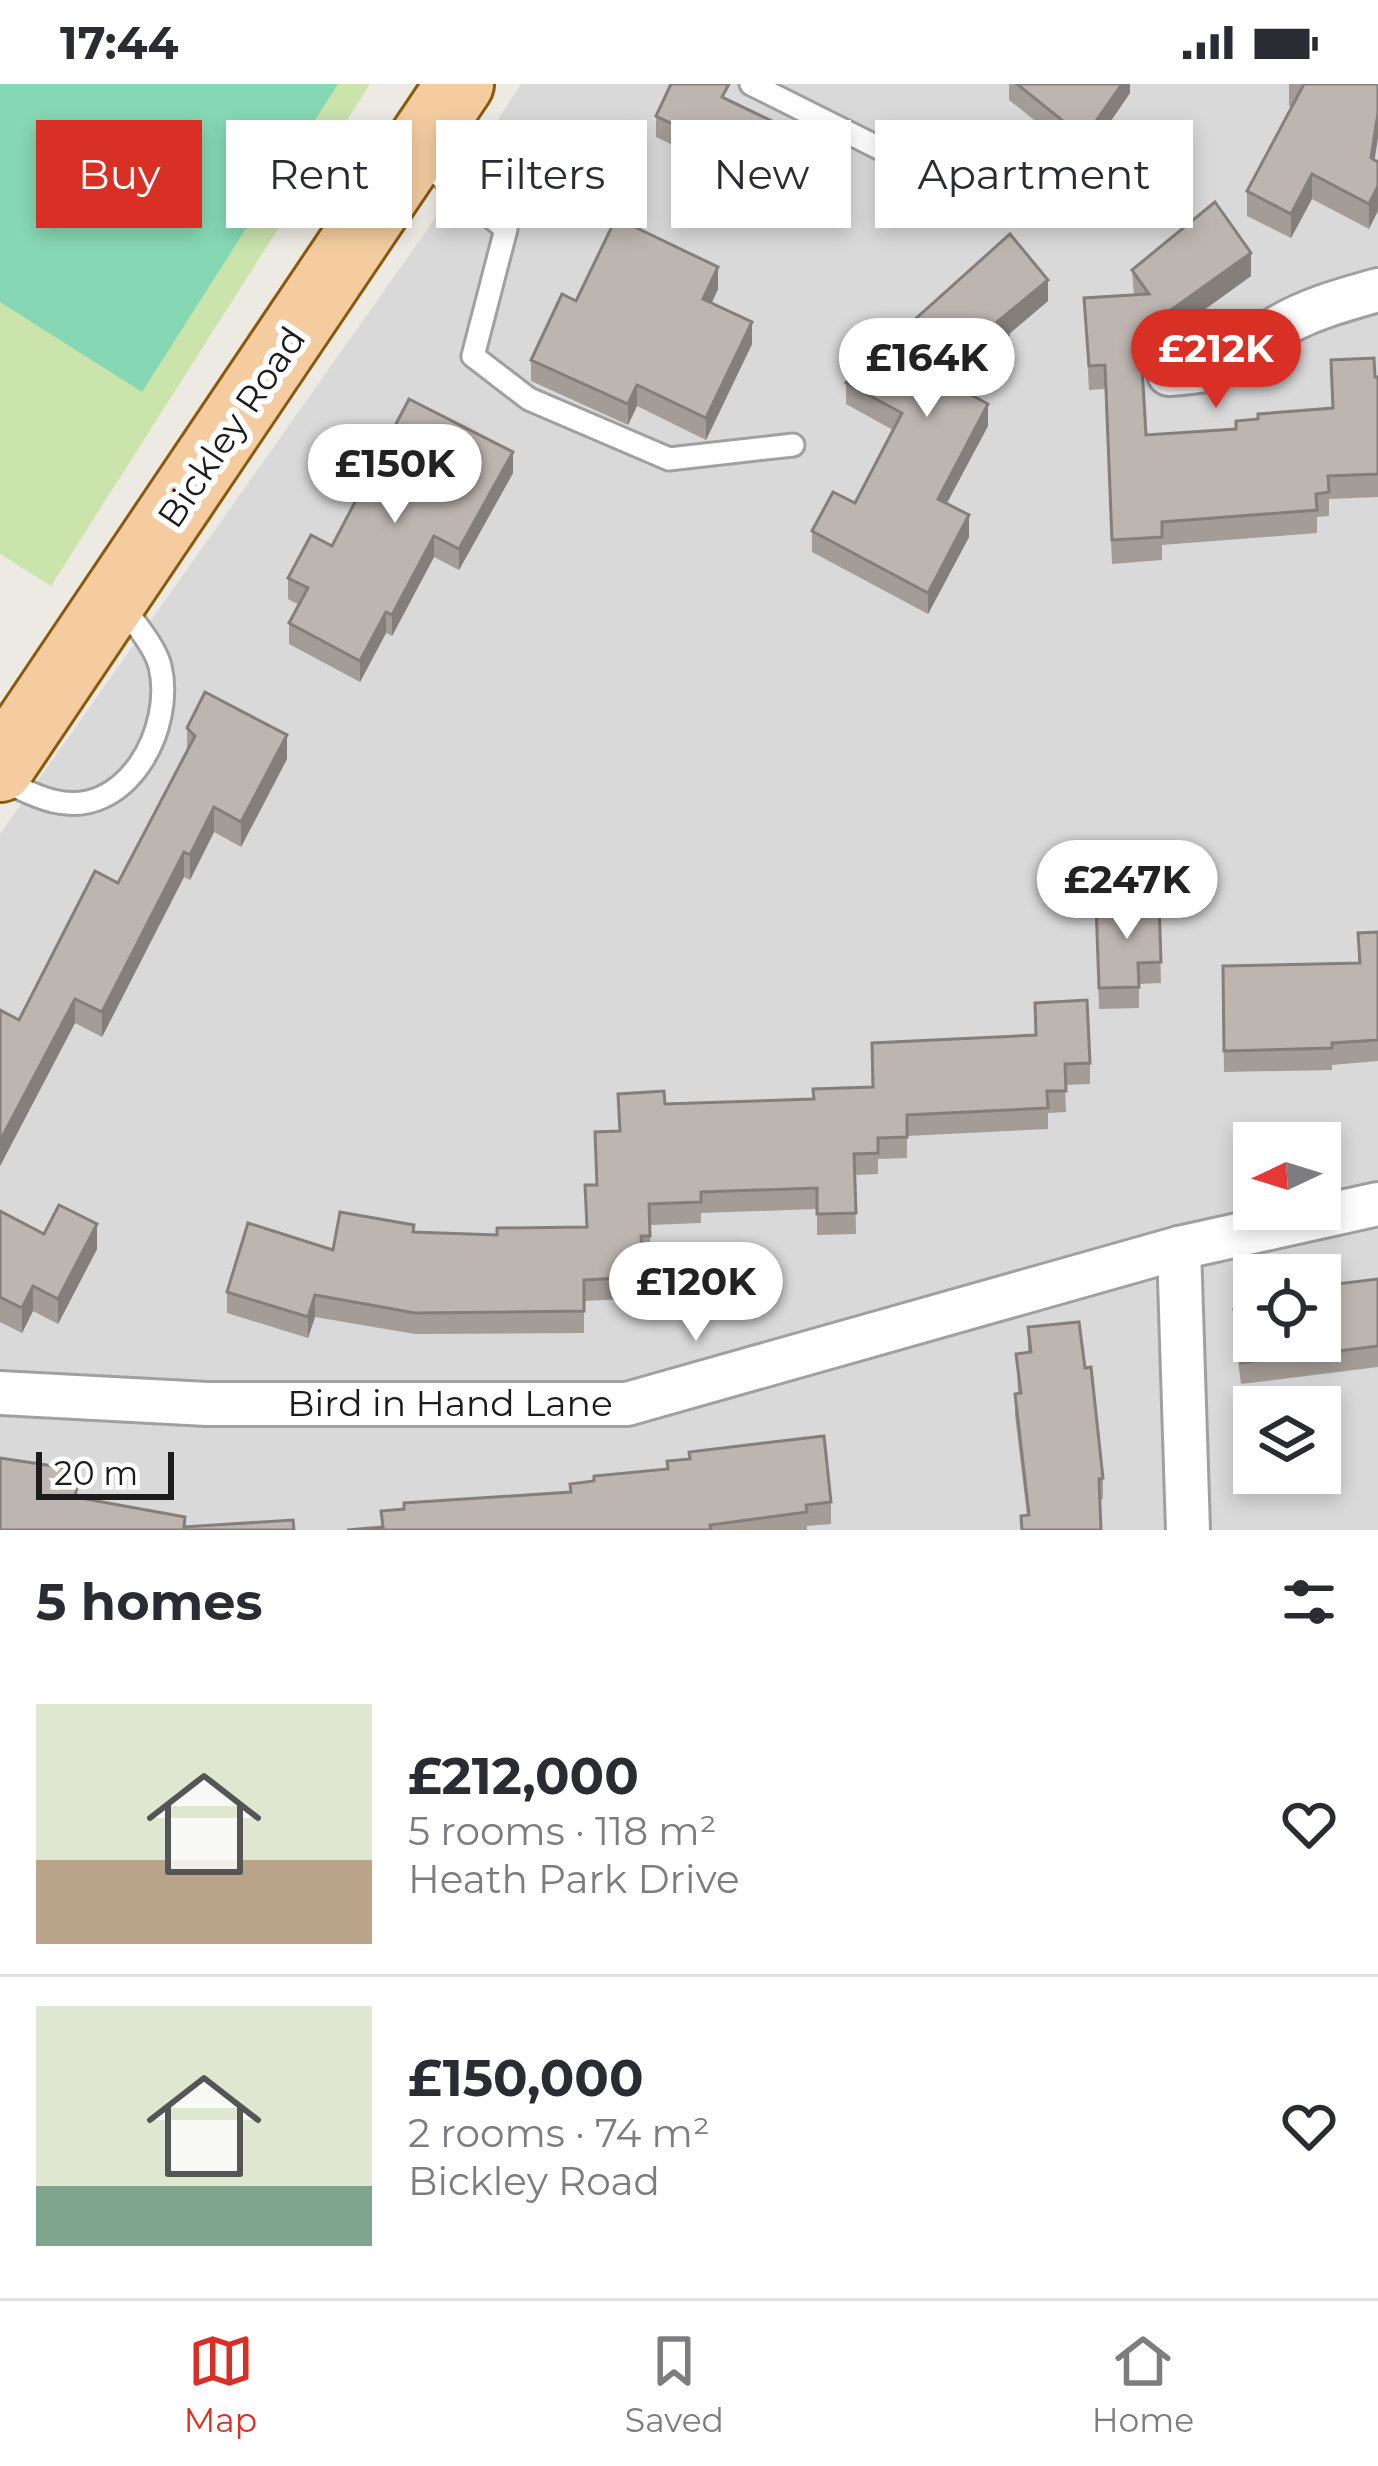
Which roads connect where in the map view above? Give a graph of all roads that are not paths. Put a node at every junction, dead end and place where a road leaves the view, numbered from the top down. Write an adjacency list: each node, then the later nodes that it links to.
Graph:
1 (460, 84): 4 (main road, Bickley Road)
2 (751, 84): 3 (lane)
3 (875, 146)
4 (413, 154): 7 (lane); 8 (main road, Bickley Road)
5 (1378, 290): 6 (street)
6 (1168, 374)
7 (793, 445)
8 (118, 597): 9 (main road, Bickley Road); 10 (lane)
9 (0, 768)
10 (0, 779)
11 (1378, 1204): 12 (street, Bird in Hand Lane)
12 (1179, 1248): 13 (street, Bird in Hand Lane); 14 (street)
13 (0, 1393)
14 (1188, 1530)

